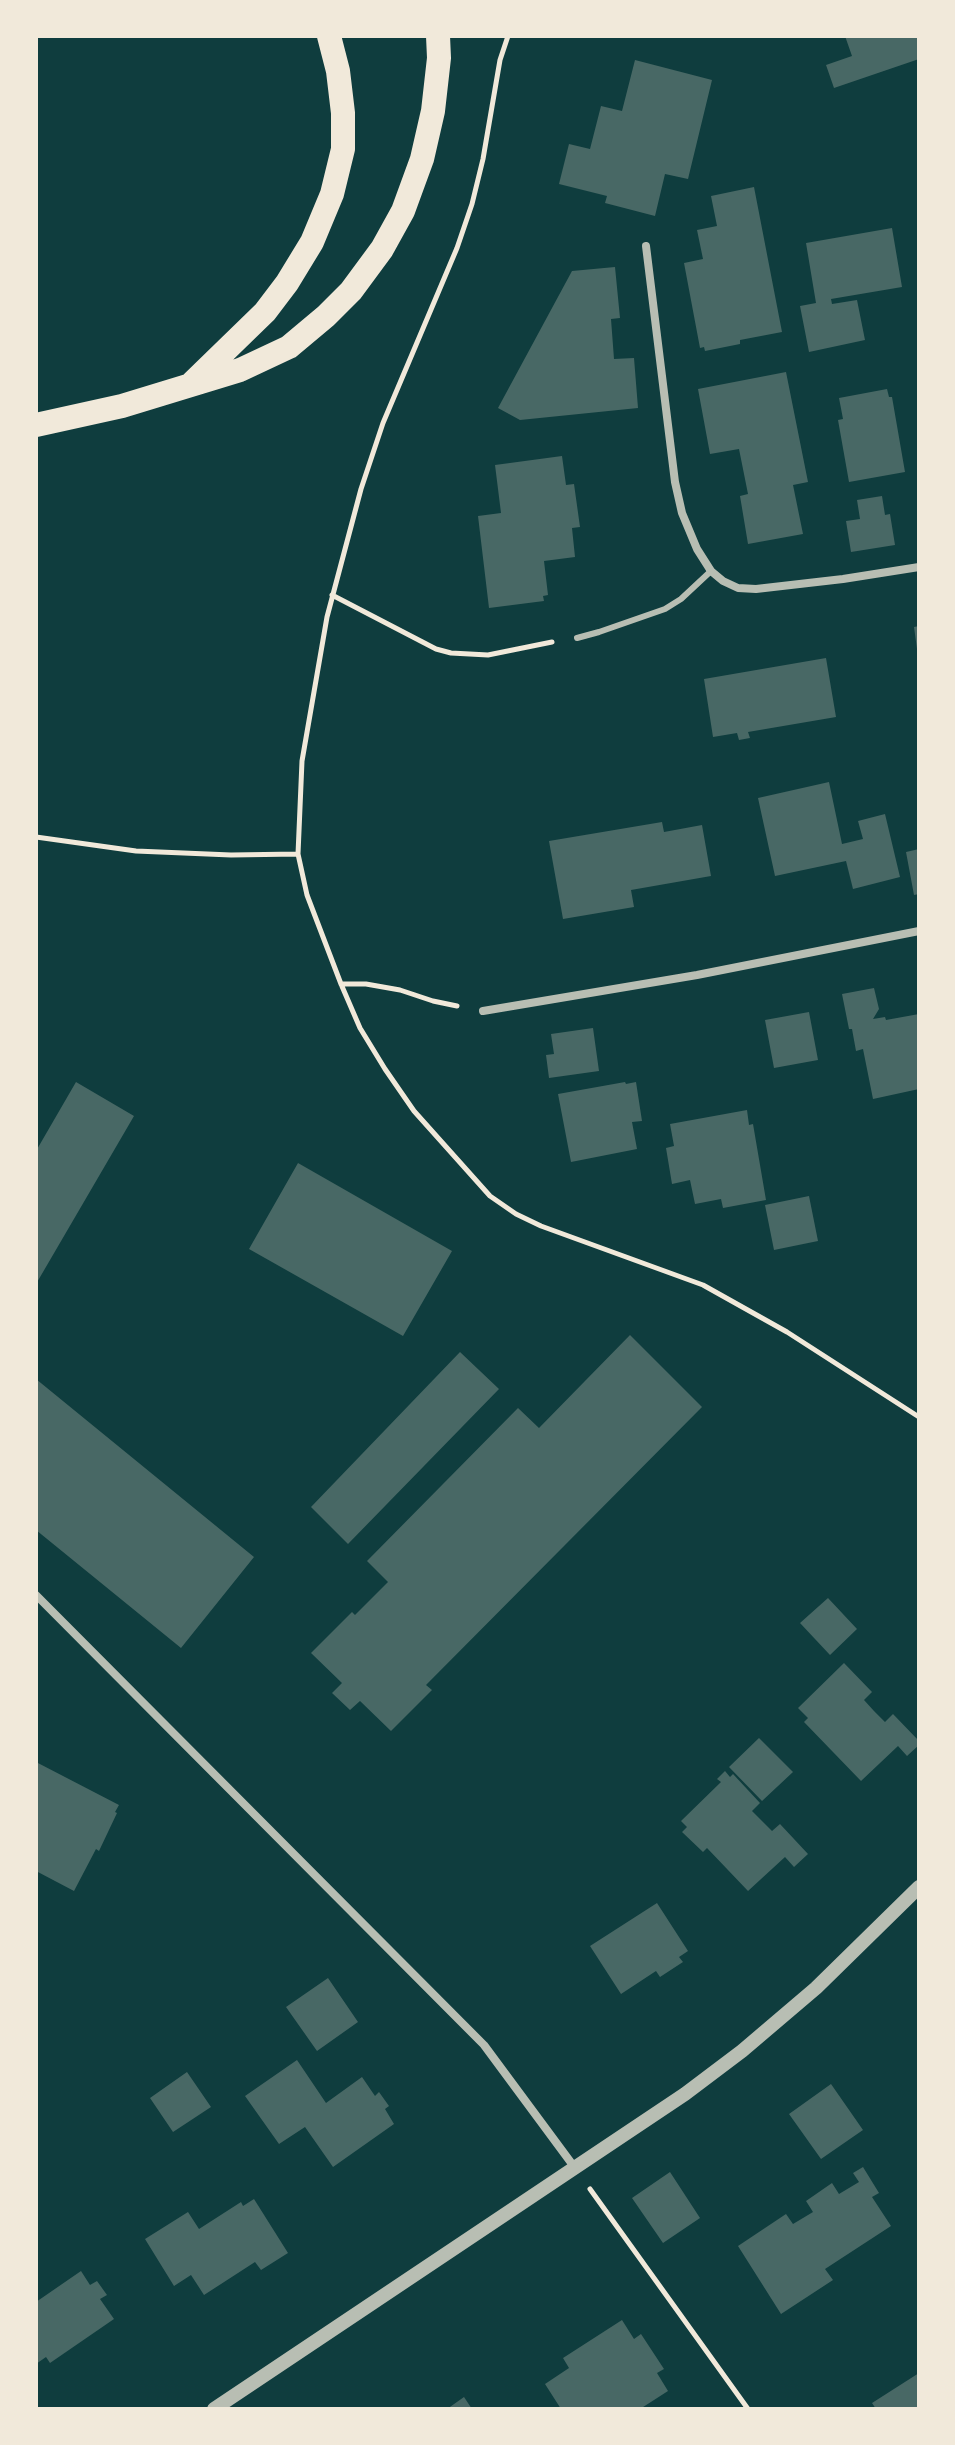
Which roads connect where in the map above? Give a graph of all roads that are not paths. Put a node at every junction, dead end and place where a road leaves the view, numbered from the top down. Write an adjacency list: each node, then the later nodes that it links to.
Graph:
1 (329, 36): 4 (highway)
2 (438, 36): 4 (highway)
3 (646, 246): 7 (street)
4 (189, 385): 5 (highway)
5 (36, 425)
6 (919, 567): 7 (street)
7 (711, 571): 8 (lane)
8 (577, 638)
9 (919, 931): 10 (street)
10 (483, 1011)
11 (36, 1595): 13 (street)
12 (919, 1887): 13 (street)
13 (575, 2169): 14 (street)
14 (214, 2409)

